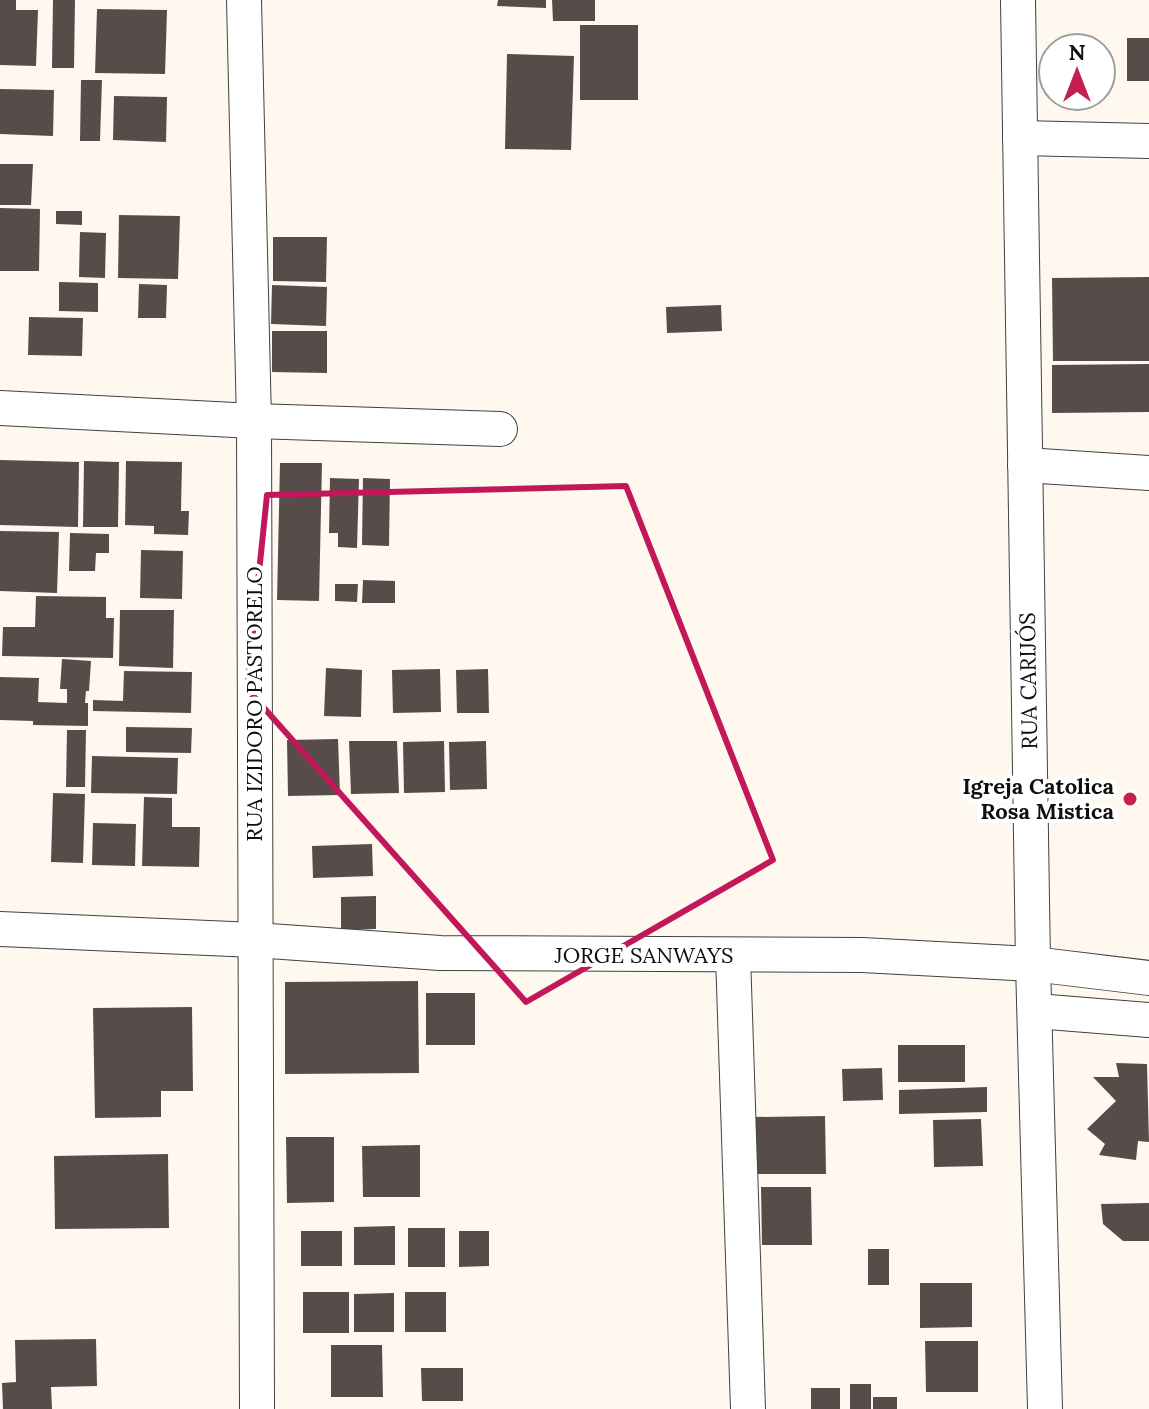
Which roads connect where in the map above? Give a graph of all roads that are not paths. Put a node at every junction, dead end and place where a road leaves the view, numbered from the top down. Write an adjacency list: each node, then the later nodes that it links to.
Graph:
1 (244, 0): 6 (street, RUA IZIDORO PASTORELO)
2 (1018, 0): 3 (street, RUA CARIJÓS)
3 (1020, 138): 4 (street); 8 (street, RUA CARIJÓS)
4 (1149, 141)
5 (0, 408): 6 (street)
6 (254, 421): 7 (street); 11 (street, RUA IZIDORO PASTORELO)
7 (500, 429)
8 (1025, 465): 9 (street); 13 (street, RUA CARIJÓS)
9 (1149, 473)
10 (0, 929): 11 (street, JORGE SANWAYS)
11 (255, 940): 12 (street, JORGE SANWAYS); 17 (street, RUA IZIDORO PASTORELO)
12 (733, 955): 13 (street, JORGE SANWAYS); 18 (street)
13 (1033, 964): 14 (street, JORGE SANWAYS); 15 (street, RUA CARIJÓS)
14 (1149, 978)
15 (1036, 1011): 16 (street); 19 (street, RUA CARIJÓS)
16 (1149, 1020)
17 (257, 1409)
18 (748, 1409)
19 (1045, 1409)

